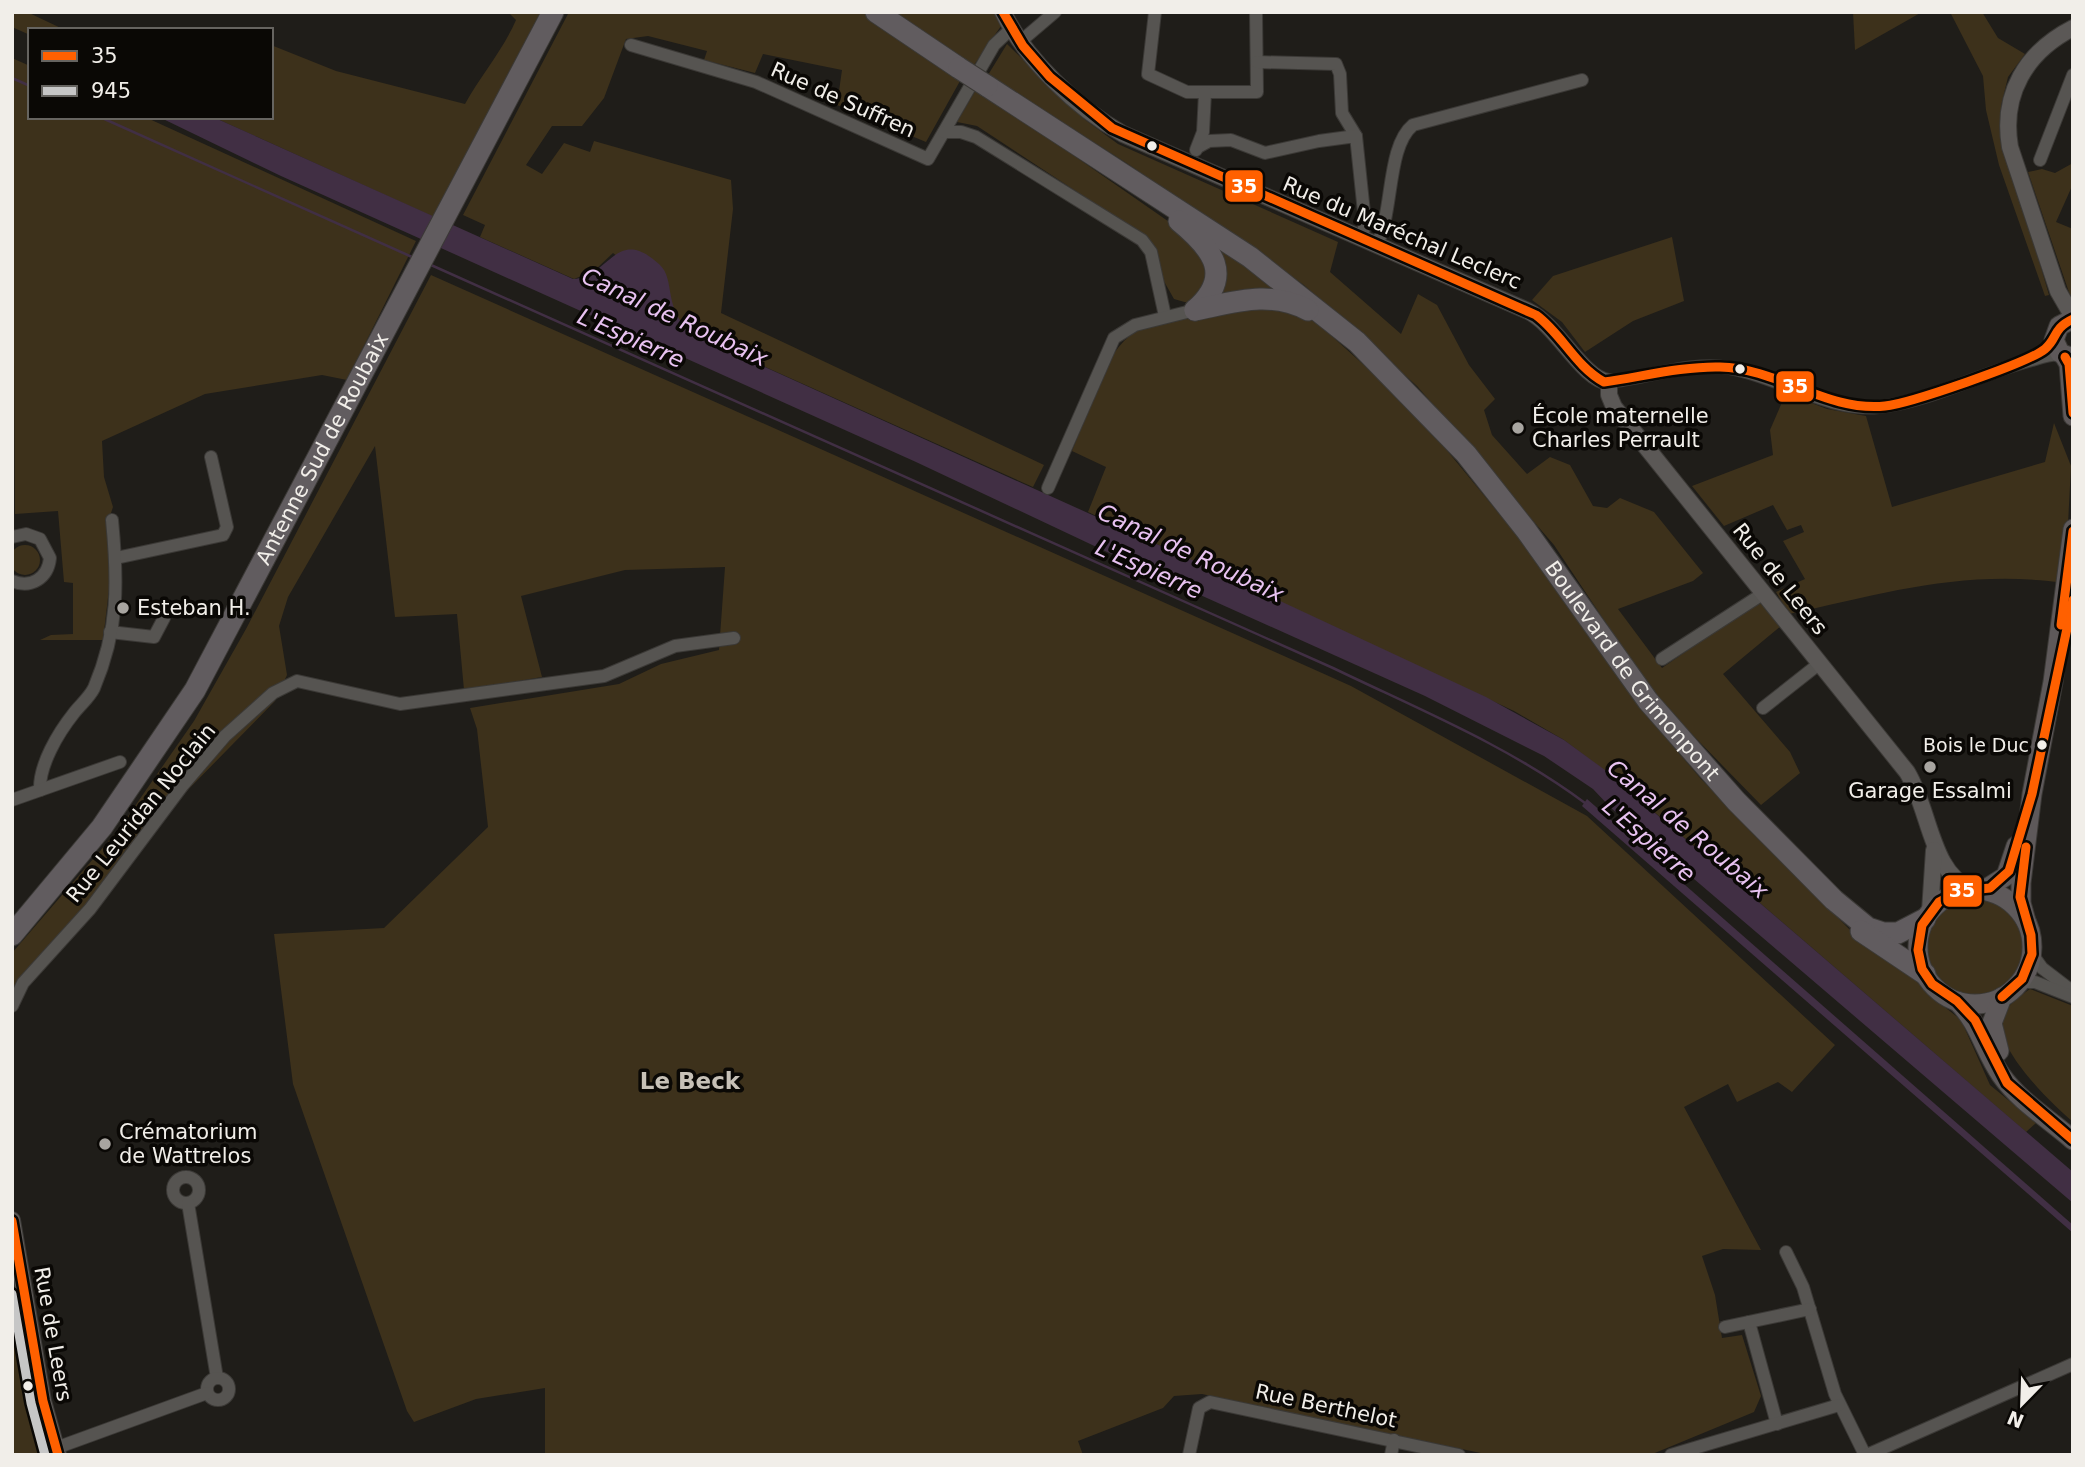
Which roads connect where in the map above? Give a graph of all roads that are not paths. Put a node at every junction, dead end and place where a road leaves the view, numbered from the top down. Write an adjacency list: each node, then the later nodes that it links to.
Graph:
1 (553, 12): 55 (highway, Antenne Sud de Roubaix)
2 (876, 12): 18 (highway, bridge)
3 (1003, 12): 8 (street, Rue du Maréchal Leclerc)
4 (1055, 12): 8 (street, Rue de Suffren)
5 (1155, 12): 13 (street)
6 (1256, 12): 10 (street)
7 (2073, 28): 24 (street)
8 (1016, 35): 15 (street, Rue de Suffren); 20 (street, Rue du Maréchal Leclerc)
9 (631, 45): 15 (street, Rue de Suffren)
10 (1257, 62): 13 (street); 16 (street)
11 (2073, 75): 14 (street)
12 (1582, 80): 21 (street)
13 (1205, 93): 17 (street)
14 (2068, 104): 19 (street)
15 (944, 132): 23 (street)
16 (1356, 136): 17 (street); 21 (street)
17 (1198, 147): 20 (street)
18 (1096, 155): 22 (highway); 25 (highway)
19 (2040, 160)
20 (1190, 165): 21 (street, Rue du Maréchal Leclerc)
21 (1369, 243): 28 (street, Rue du Maréchal Leclerc)
22 (1195, 310): 23 (street); 25 (highway)
23 (1165, 316): 31 (street)
24 (2064, 325): 26 (main road); 27 (street)
25 (1341, 328): 52 (highway, Boulevard de Grimonpont)
26 (2067, 357): 27 (street); 29 (main road)
27 (2020, 363): 28 (street)
28 (1609, 382): 37 (street, Rue de Leers)
29 (2073, 416)
30 (211, 457): 35 (street)
31 (1048, 488)
32 (112, 520): 35 (street)
33 (2073, 529): 44 (main road)
34 (12, 537): 36 (street)
35 (116, 558): 40 (street)
36 (12, 581)
37 (1764, 593): 42 (street); 43 (street, Rue de Leers)
38 (2073, 599): 44 (main road)
39 (164, 618): 40 (street)
40 (110, 632): 47 (street)
41 (734, 638): 63 (street, Rue Leuridan Noclain)
42 (1662, 659)
43 (1820, 663): 45 (street); 50 (street, Rue de Leers)
44 (2053, 682): 48 (main road)
45 (1763, 708)
46 (120, 762): 47 (street)
47 (40, 790): 49 (street)
48 (2032, 794): 51 (main road); 54 (main road)
49 (12, 800)
50 (1934, 840): 51 (street, Rue de Leers); 53 (street, Rue de Leers)
51 (1978, 890): 53 (main road); 54 (main road)
52 (1835, 900): 53 (highway, Boulevard de Grimonpont); 57 (highway, Boulevard de Grimonpont)
53 (1927, 915): 57 (main road)
54 (2026, 921): 56 (main road)
55 (12, 934)
56 (2032, 954): 58 (main road); 59 (street)
57 (1925, 974): 62 (main road)
58 (2020, 982): 60 (street); 61 (main road)
59 (2073, 991)
60 (2073, 997)
61 (2002, 998): 62 (main road); 64 (main road)
62 (1957, 1001): 64 (main road)
63 (12, 1006)
64 (2052, 1122): 65 (main road)
65 (2073, 1140)
66 (188, 1203): 73 (street)
67 (12, 1220): 78 (street, Rue de Leers)
68 (1786, 1252): 69 (street)
69 (1810, 1309): 70 (street); 75 (street)
70 (1749, 1322): 71 (street); 76 (street)
71 (1725, 1327)
72 (2073, 1364): 83 (street)
73 (217, 1378): 74 (street); 74 (street)
74 (207, 1393): 78 (street)
75 (1839, 1405): 76 (street); 83 (street)
76 (1777, 1424): 79 (street)
77 (1394, 1440): 80 (street, Rue Berthelot); 81 (street); 82 (street, Rue Berthelot)
78 (57, 1451)
79 (1679, 1453)
80 (1189, 1455)
81 (1391, 1455)
82 (1459, 1455)
83 (1866, 1455)

